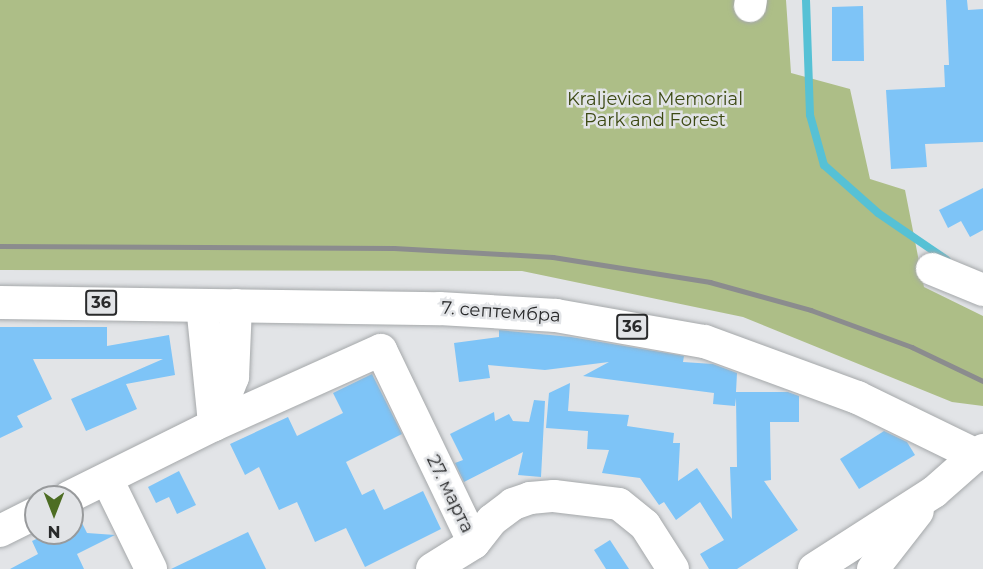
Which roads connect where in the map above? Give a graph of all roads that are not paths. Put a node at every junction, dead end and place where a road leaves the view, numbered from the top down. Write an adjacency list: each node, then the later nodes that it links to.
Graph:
1 (932, 269): 2 (street)
2 (983, 290)
3 (0, 302): 4 (main road, 7. септембра / 36)
4 (202, 304): 5 (main road, 7. септембра / 36); 6 (street)
5 (236, 305): 6 (street); 7 (main road, 7. септембра / 36)
6 (214, 425): 8 (street); 13 (street, 27. марта)
7 (979, 453): 10 (street)
8 (107, 478): 9 (street); 14 (street)
9 (84, 490)
10 (934, 492): 17 (street); 18 (street)
11 (24, 519): 12 (street)
12 (0, 531)
13 (474, 543): 15 (street); 16 (street, 27. марта)
14 (151, 569)
15 (432, 569)
16 (673, 569)
17 (814, 569)
18 (873, 569)

